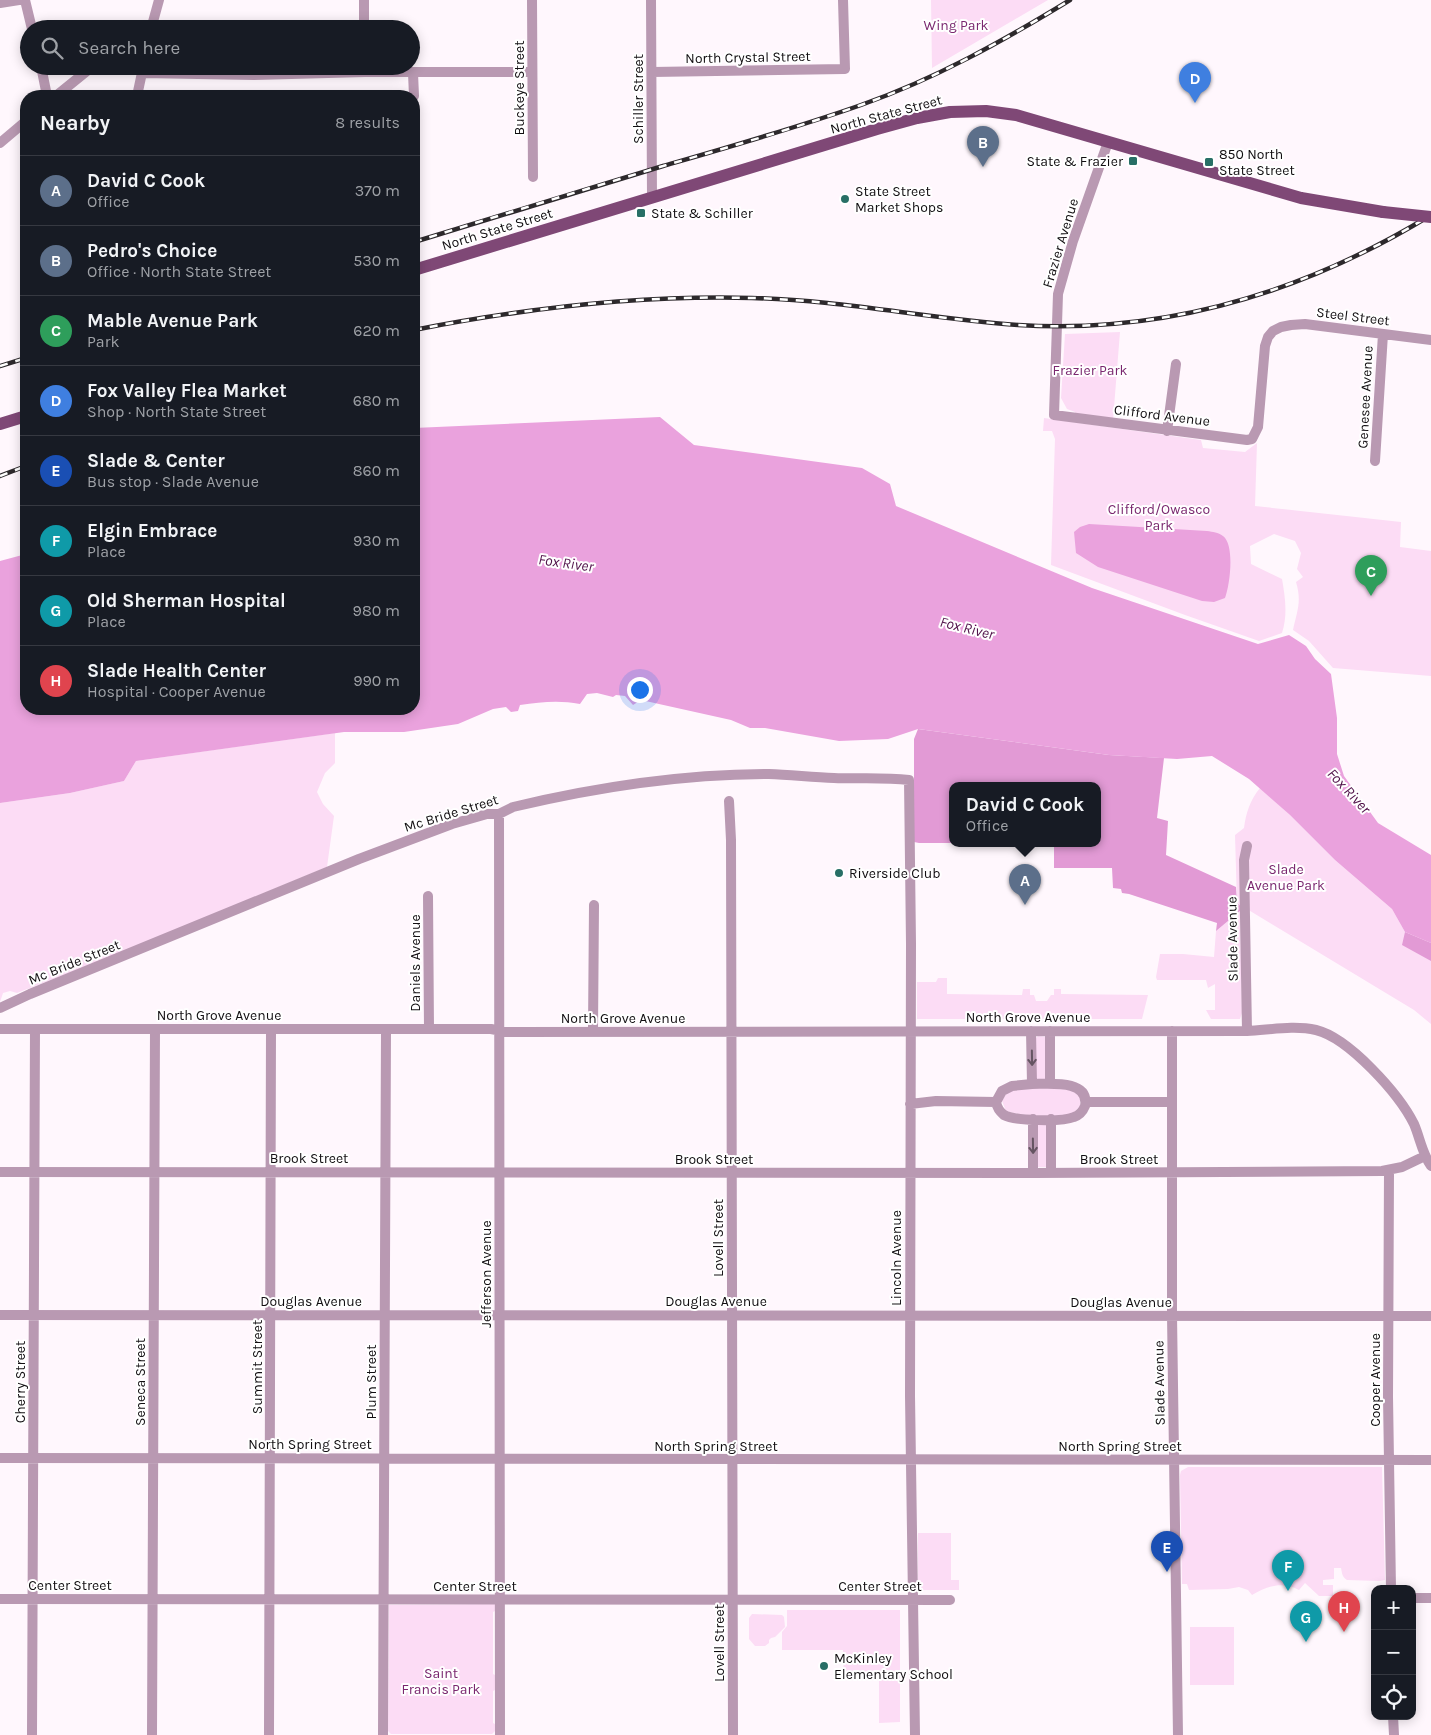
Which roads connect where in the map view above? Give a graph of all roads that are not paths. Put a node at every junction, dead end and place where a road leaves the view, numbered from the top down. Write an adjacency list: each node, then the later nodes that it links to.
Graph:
1 (19, 0): 8 (street)
2 (25, 0): 9 (street)
3 (159, 0): 10 (street)
4 (364, 0): 11 (street)
5 (532, 0): 12 (street, Buckeye Street)
6 (651, 0): 13 (street, Schiller Street)
7 (843, 0): 13 (street, North Crystal Street)
8 (0, 4)
9 (30, 20)
10 (152, 20)
11 (364, 20)
12 (532, 72): 14 (street); 26 (street, Buckeye Street)
13 (652, 72): 27 (street, Schiller Street)
14 (420, 73)
15 (42, 75): 19 (street)
16 (82, 75): 20 (street)
17 (142, 75): 21 (street)
18 (413, 75): 22 (street)
19 (46, 90)
20 (63, 90)
21 (139, 90)
22 (414, 90)
23 (20, 126): 25 (street)
24 (1108, 142): 27 (main road, North State Street); 28 (main road, North State Street, bridge); 33 (street, Frazier Avenue)
25 (0, 143)
26 (533, 177)
27 (652, 198): 29 (main road, North State Street)
28 (1431, 217)
29 (420, 268)
30 (1382, 334): 31 (street, Steel Street); 36 (street, Steel Street); 38 (street, Genesee Avenue)
31 (1431, 340)
32 (1176, 364): 37 (street)
33 (1054, 415): 37 (street, Clifford Avenue)
34 (20, 418): 35 (main road)
35 (0, 424)
36 (1258, 427): 37 (street, Clifford Avenue)
37 (1167, 430)
38 (1375, 461)
39 (909, 780): 41 (street, Mc Bride Street); 54 (street, Lincoln Avenue)
40 (729, 802): 53 (street, Lovell Street)
41 (499, 814): 45 (street, Mc Bride Street); 52 (street, Jefferson Avenue)
42 (1247, 846): 58 (street, Slade Avenue)
43 (428, 896): 51 (street, Daniels Avenue)
44 (594, 905): 59 (street)
45 (0, 1008)
46 (0, 1029): 47 (street, North Grove Avenue)
47 (35, 1029): 48 (street, North Grove Avenue); 73 (street, Cherry Street)
48 (155, 1029): 49 (street, North Grove Avenue); 74 (street, Seneca Street)
49 (271, 1029): 50 (street, North Grove Avenue); 71 (street, Summit Street)
50 (386, 1029): 51 (street, North Grove Avenue); 75 (street, Plum Street)
51 (429, 1029): 52 (street, North Grove Avenue)
52 (499, 1031): 59 (street, North Grove Avenue); 76 (street, Jefferson Avenue)
53 (732, 1031): 54 (street, North Grove Avenue); 59 (street, North Grove Avenue); 77 (street, Lovell Street)
54 (911, 1031): 55 (street, North Grove Avenue); 65 (street, Lincoln Avenue)
55 (1031, 1031): 56 (street, North Grove Avenue); 60 (street, one-way to 60)
56 (1050, 1031): 57 (street, North Grove Avenue); 61 (street)
57 (1172, 1031): 58 (street, North Grove Avenue); 64 (street, Slade Avenue)
58 (1247, 1031): 68 (street, North Grove Avenue)
59 (593, 1032)
60 (1032, 1084): 61 (street); 62 (street)
61 (1050, 1084): 63 (street)
62 (996, 1102): 65 (street); 66 (street)
63 (1086, 1102): 64 (street); 67 (street)
64 (1172, 1102): 81 (street, Slade Avenue)
65 (910, 1104): 78 (street, Lincoln Avenue)
66 (1033, 1119): 67 (street); 79 (street, one-way to 79)
67 (1050, 1119): 80 (street)
68 (1425, 1156): 69 (street, North Grove Avenue); 70 (street, Brook Street)
69 (1431, 1166)
70 (1389, 1170): 81 (street, Brook Street); 91 (street, Cooper Avenue)
71 (272, 1171): 74 (street, Brook Street); 75 (street, Brook Street); 87 (street, Summit Street)
72 (0, 1172): 73 (street, Brook Street)
73 (34, 1172): 74 (street, Brook Street); 86 (street, Cherry Street)
74 (154, 1172): 83 (street, Seneca Street)
75 (386, 1172): 76 (street, Brook Street); 88 (street, Plum Street)
76 (499, 1172): 77 (street, Brook Street); 84 (street, Jefferson Avenue)
77 (731, 1172): 78 (street, Brook Street); 89 (street, Lovell Street)
78 (910, 1173): 79 (street, Brook Street); 85 (street, Lincoln Avenue)
79 (1033, 1173): 80 (street, Brook Street)
80 (1051, 1173): 81 (street, Brook Street)
81 (1172, 1173): 90 (street, Slade Avenue)
82 (0, 1314): 86 (street, Douglas Avenue)
83 (154, 1314): 86 (street, Douglas Avenue); 87 (street, Douglas Avenue); 95 (street, Seneca Street)
84 (499, 1314): 88 (street, Douglas Avenue); 89 (street, Douglas Avenue); 97 (street, Jefferson Avenue)
85 (910, 1314): 89 (street, Douglas Avenue); 90 (street, Douglas Avenue); 103 (street, Lincoln Avenue)
86 (34, 1315): 94 (street, Cherry Street)
87 (271, 1315): 88 (street, Douglas Avenue); 98 (street, Summit Street)
88 (385, 1315): 96 (street, Plum Street)
89 (732, 1315): 99 (street, Lovell Street)
90 (1172, 1315): 91 (street, Douglas Avenue); 100 (street, Slade Avenue)
91 (1388, 1316): 92 (street, Douglas Avenue); 101 (street, Cooper Avenue)
92 (1431, 1316)
93 (0, 1458): 94 (street, North Spring Street)
94 (33, 1458): 95 (street, North Spring Street); 108 (street, Cherry Street)
95 (154, 1458): 98 (street, North Spring Street); 109 (street, Seneca Street)
96 (385, 1458): 97 (street, North Spring Street); 98 (street, North Spring Street); 111 (street, Plum Street)
97 (500, 1458): 99 (street, North Spring Street); 112 (street, Jefferson Avenue)
98 (270, 1459): 110 (street, Summit Street)
99 (733, 1460): 103 (street, North Spring Street); 113 (street, Lovell Street)
100 (1174, 1460): 101 (street, North Spring Street); 103 (street, North Spring Street); 124 (street, Slade Avenue)
101 (1389, 1460): 102 (street, North Spring Street); 104 (street, Cooper Avenue)
102 (1431, 1460)
103 (910, 1461): 114 (street, Lincoln Avenue)
104 (1391, 1585)
105 (1416, 1598): 106 (street)
106 (1431, 1598)
107 (0, 1599): 108 (street, Center Street)
108 (32, 1599): 109 (street, Center Street); 117 (street, Cherry Street)
109 (152, 1599): 110 (street, Center Street); 118 (street, Seneca Street)
110 (270, 1599): 111 (street, Center Street); 119 (street, Summit Street)
111 (384, 1599): 112 (street, Center Street); 120 (street, Plum Street)
112 (500, 1600): 113 (street, Center Street); 121 (street, Jefferson Avenue)
113 (733, 1600): 114 (street, Center Street); 122 (street, Lovell Street)
114 (913, 1600): 115 (street, Center Street); 123 (street, Lincoln Avenue)
115 (950, 1600)
116 (1394, 1720): 125 (street)
117 (32, 1735)
118 (152, 1735)
119 (269, 1735)
120 (383, 1735)
121 (500, 1735)
122 (733, 1735)
123 (915, 1735)
124 (1178, 1735)
125 (1394, 1735)

